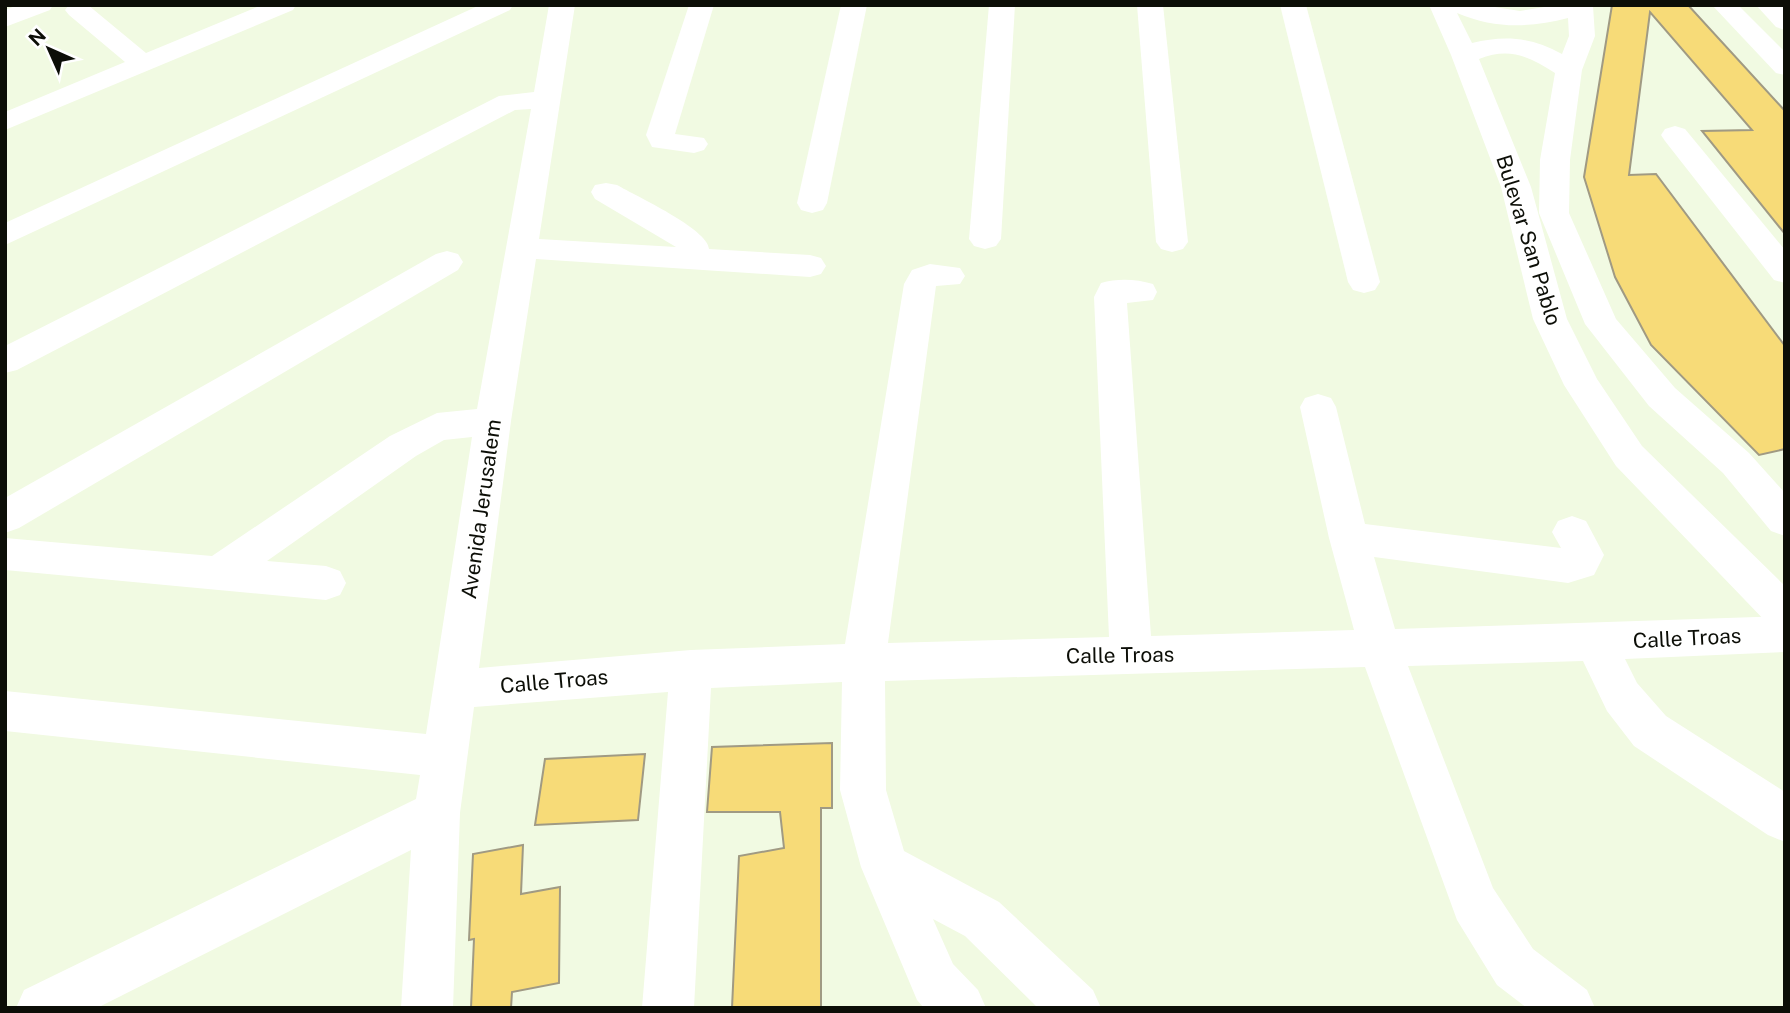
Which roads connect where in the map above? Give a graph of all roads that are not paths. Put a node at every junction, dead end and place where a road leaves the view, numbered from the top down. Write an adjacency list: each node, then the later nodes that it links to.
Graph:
1 (41, 5): 16 (street)
2 (284, 5): 20 (street)
3 (501, 5): 29 (street)
4 (702, 5): 26 (street)
5 (854, 5): 28 (street)
6 (1002, 5): 30 (street)
7 (1150, 5): 31 (street)
8 (1293, 5): 38 (street)
9 (1441, 5): 19 (street, Bulevar San Pablo)
10 (1460, 5): 11 (street)
11 (1579, 5): 22 (street, Bulevar San Pablo)
12 (1724, 5): 18 (street)
13 (1768, 5): 17 (street)
14 (78, 10): 20 (street)
15 (562, 10): 23 (street, Avenida Jerusalem)
16 (5, 19)
17 (1785, 22)
18 (1774, 45): 21 (street)
19 (1464, 55): 22 (street); 50 (street, Bulevar San Pablo)
20 (144, 64): 24 (street)
21 (1785, 67)
22 (1569, 70): 44 (street, Bulevar San Pablo)
23 (548, 99): 32 (street, Avenida Jerusalem); 40 (street)
24 (5, 122)
25 (1675, 135): 36 (street)
26 (694, 144)
27 (606, 192): 33 (street)
28 (811, 202)
29 (5, 235)
30 (985, 239)
31 (1172, 242)
32 (523, 248): 33 (street); 42 (street, Avenida Jerusalem)
33 (690, 259): 35 (street)
34 (447, 262): 43 (street)
35 (810, 266)
36 (1785, 272)
37 (949, 276): 55 (street)
38 (1364, 282)
39 (1141, 292): 54 (street)
40 (5, 361)
41 (1318, 407): 46 (street)
42 (493, 421): 48 (street); 57 (street, Avenida Jerusalem)
43 (5, 517)
44 (1784, 519)
45 (1572, 532): 46 (street)
46 (1349, 538): 53 (street)
47 (5, 554): 48 (street)
48 (219, 573): 49 (street)
49 (326, 583)
50 (1785, 613)
51 (1785, 634): 52 (street, Calle Troas)
52 (1595, 642): 53 (street, Calle Troas); 61 (street)
53 (1380, 649): 54 (street, Calle Troas); 68 (street)
54 (1131, 654): 55 (street, Calle Troas)
55 (864, 661): 56 (street, Calle Troas); 62 (street)
56 (691, 669): 57 (street, Calle Troas); 65 (street)
57 (456, 689): 59 (street, Avenida Jerusalem)
58 (5, 711): 59 (street)
59 (445, 757): 60 (street, Avenida Jerusalem)
60 (437, 813): 63 (street); 64 (street, Avenida Jerusalem)
61 (1785, 819)
62 (885, 867): 66 (street); 67 (street)
63 (42, 1008)
64 (427, 1008)
65 (668, 1008)
66 (960, 1008)
67 (1075, 1008)
68 (1569, 1008)

